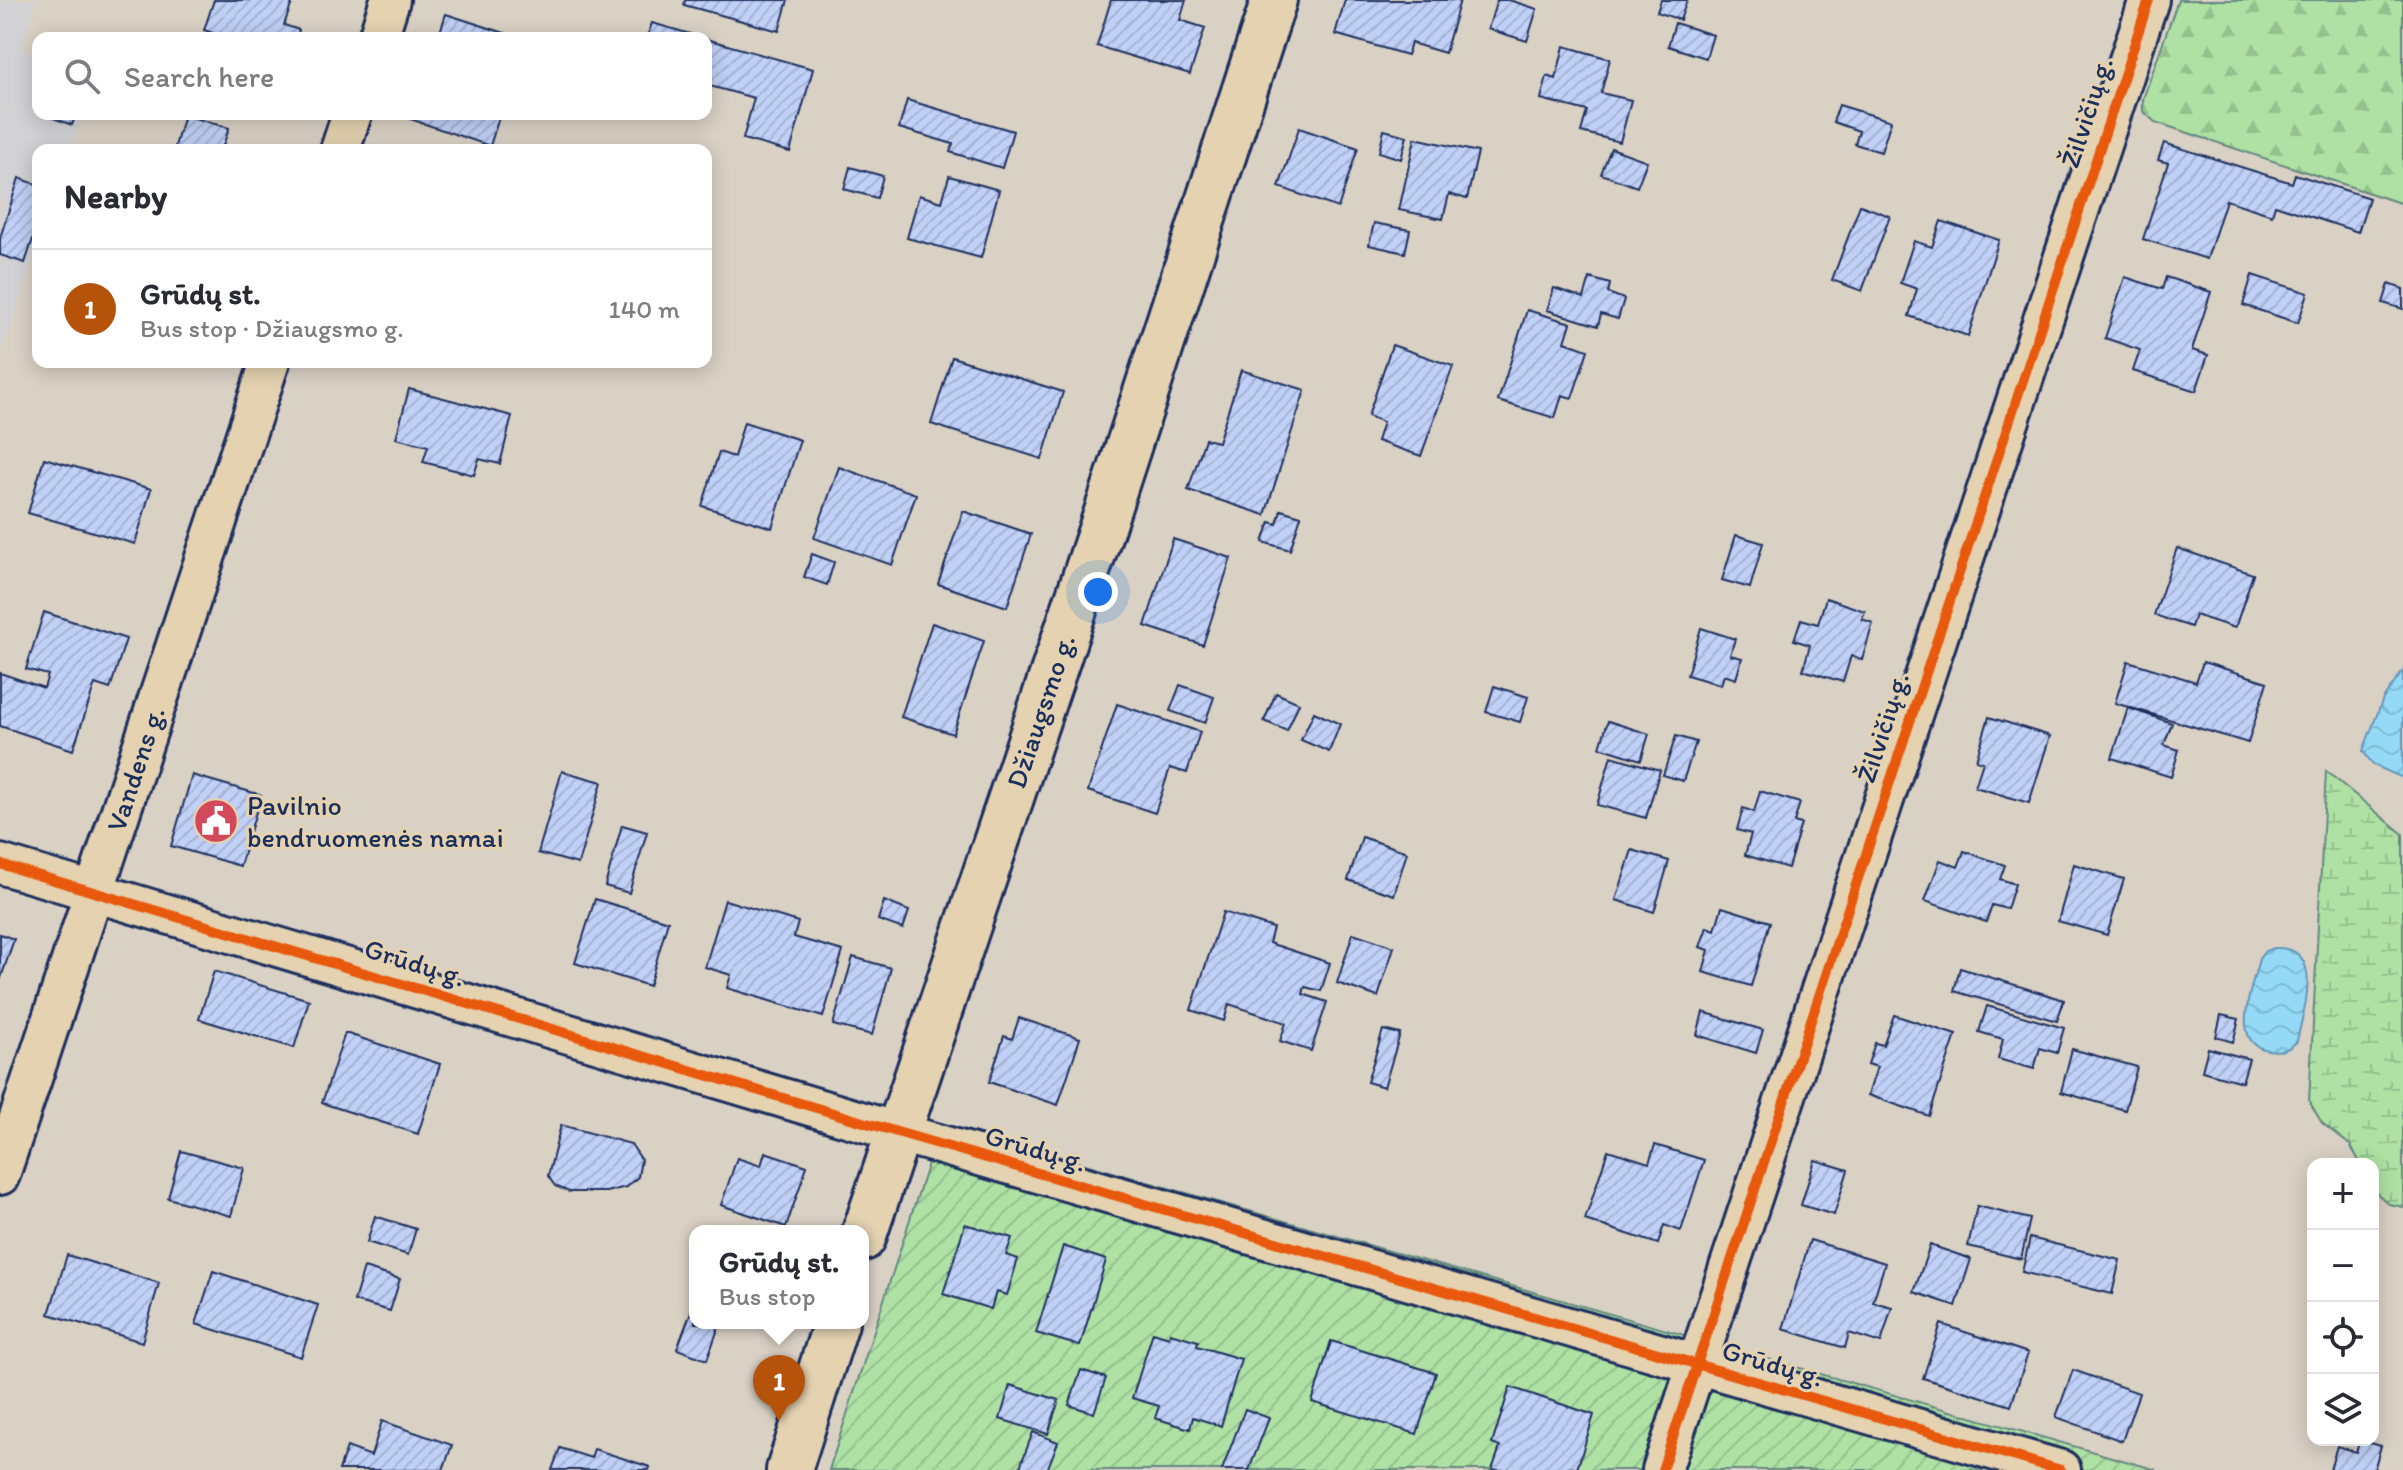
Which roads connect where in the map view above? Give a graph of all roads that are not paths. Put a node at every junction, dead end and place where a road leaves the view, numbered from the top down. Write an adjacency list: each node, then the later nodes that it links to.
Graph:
1 (390, 0): 4 (street)
2 (1274, 0): 10 (street, Džiaugsmo g.)
3 (2149, 0): 14 (street, Žilvičių g.)
4 (380, 32)
5 (350, 120): 6 (street)
6 (342, 144)
7 (268, 368): 9 (street, Vandens g.)
8 (0, 864): 9 (street, Grūdų g.)
9 (94, 891): 10 (street, Grūdų g.); 11 (street, Vandens g.)
10 (897, 1132): 12 (street, Džiaugsmo g.); 14 (street, Grūdų g.)
11 (0, 1175)
12 (867, 1225)
13 (834, 1329): 15 (street)
14 (1696, 1365): 16 (street, Žilvičių g.); 17 (street, Grūdų g.)
15 (789, 1470)
16 (1662, 1470)
17 (2061, 1470)

